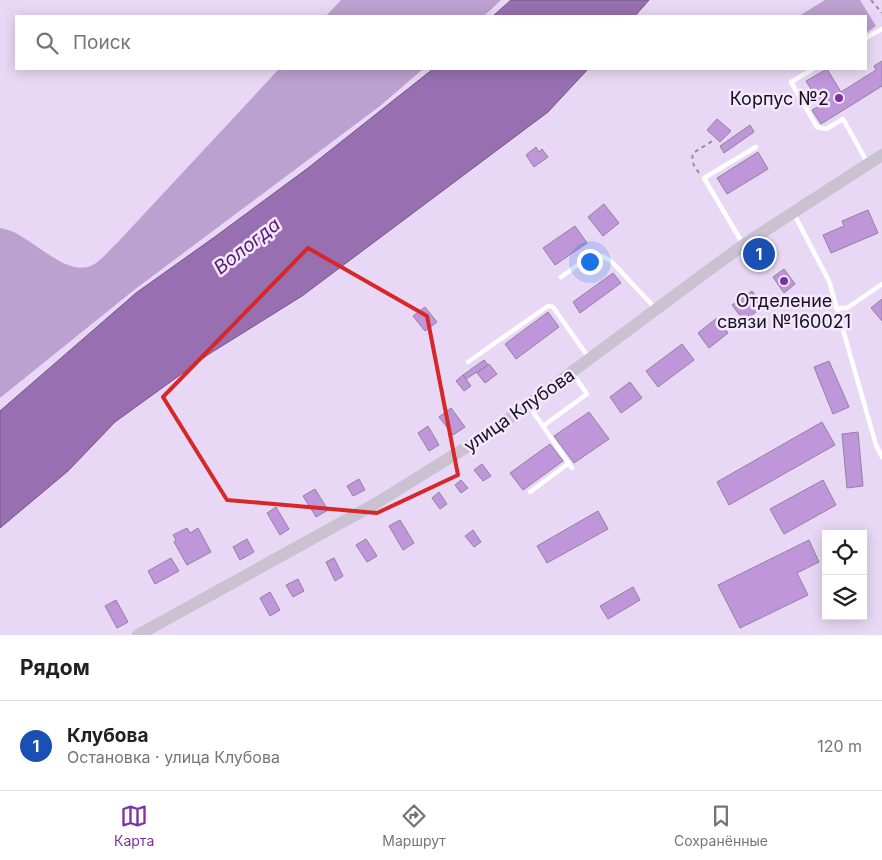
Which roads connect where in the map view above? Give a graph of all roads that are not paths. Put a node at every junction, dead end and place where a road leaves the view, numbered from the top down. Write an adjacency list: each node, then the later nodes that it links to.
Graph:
1 (882, 28): 2 (lane)
2 (867, 37)
3 (811, 70): 6 (lane)
4 (756, 147): 8 (lane)
5 (882, 155): 6 (main road, улица Клубова)
6 (868, 163): 7 (main road, улица Клубова)
7 (793, 212): 8 (main road, улица Клубова); 11 (lane)
8 (744, 245): 12 (main road, улица Клубова)
9 (561, 276): 12 (lane)
10 (882, 284): 11 (lane)
11 (836, 308): 19 (lane)
12 (657, 310): 13 (main road, улица Клубова)
13 (590, 360): 14 (lane); 15 (main road, улица Клубова)
14 (468, 362)
15 (572, 373): 16 (main road, улица Клубова); 17 (lane)
16 (528, 406): 17 (lane); 22 (main road, улица Клубова)
17 (543, 426): 21 (lane)
18 (882, 442): 19 (lane)
19 (876, 445): 20 (lane)
20 (882, 457)
21 (530, 492)
22 (138, 635)

